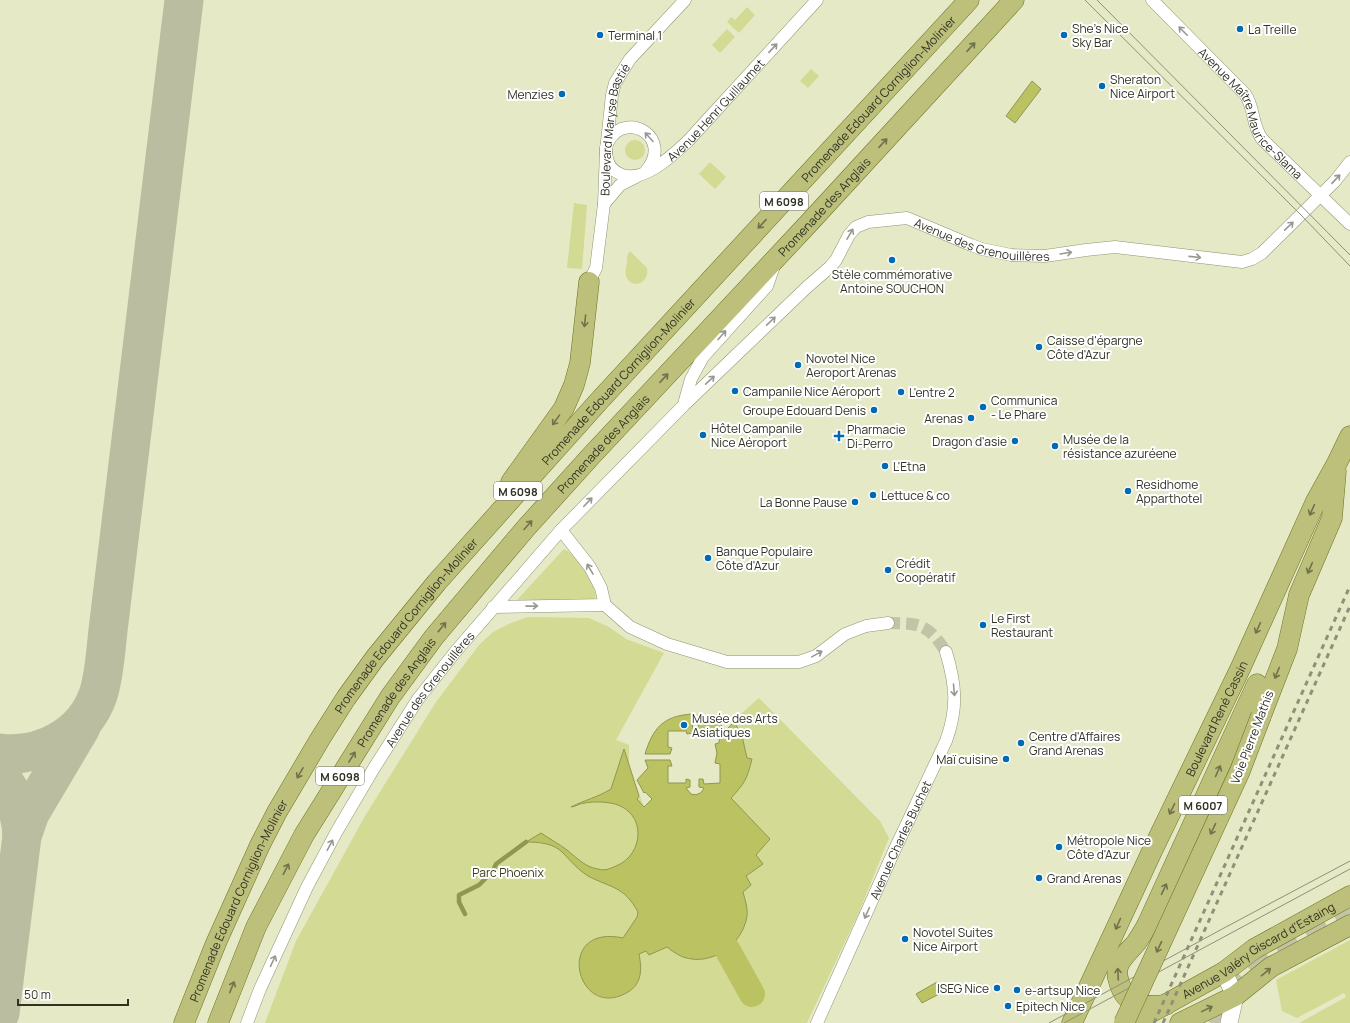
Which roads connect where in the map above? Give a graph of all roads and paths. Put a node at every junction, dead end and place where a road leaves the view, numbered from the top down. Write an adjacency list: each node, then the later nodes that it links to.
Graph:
1 (685, 0): 6 (street, Boulevard Maryse Bastié)
2 (817, 0): 8 (street, Avenue Henri Guillaumet, one-way to 2)
3 (969, 0): 18 (main road, Promenade Edouard Corniglion-Molinier / M 6098, one-way to 18)
4 (1152, 0): 9 (street, Avenue Maître Maurice-Slama, one-way to 4)
5 (1013, 1): 12 (main road, Promenade des Anglais / M 6098, one-way to 5)
6 (606, 151): 8 (street); 8 (street, one-way to 6); 10 (street, Boulevard Maryse Bastié)
7 (1350, 162): 9 (street, Avenue des Grenouillères, one-way to 7)
8 (643, 173): 10 (street, Avenue Henri Guillaumet)
9 (1320, 195): 11 (street, Avenue Maître Maurice-Slama); 14 (street, Avenue des Grenouillères, one-way to 9)
10 (604, 204): 13 (street, Boulevard Maryse Bastié)
11 (1350, 224)
12 (778, 257): 14 (street, Avenue des Grenouillères, one-way to 12); 30 (main road, Promenade des Anglais / M 6098, one-way to 12)
13 (589, 282): 18 (main road, one-way to 18)
14 (684, 405): 17 (street, Avenue des Grenouillères, one-way to 14)
15 (1350, 436): 16 (main road, Boulevard René Cassin)
16 (1337, 463): 33 (main road, Boulevard René Cassin, one-way to 33); 34 (main road, Voie Pierre Mathis, one-way to 34, bridge)
17 (561, 530): 19 (street, one-way to 17); 20 (street, Avenue des Grenouillères)
18 (437, 582): 29 (main road, Promenade Edouard Corniglion-Molinier / M 6098, one-way to 29)
19 (605, 605): 20 (street, one-way to 19); 21 (street, one-way to 21)
20 (493, 607): 31 (street, Avenue des Grenouillères, one-way to 20)
21 (888, 622)
22 (946, 652): 32 (street, Avenue Charles Buchet, one-way to 32)
23 (1257, 684): 28 (main road, Boulevard René Cassin / M 6007, one-way to 23)
24 (1350, 896): 26 (main road, Avenue Valéry Giscard d'Estaing)
25 (1350, 925): 27 (main road, Avenue Valéry Giscard d'Estaing, one-way to 25)
26 (1224, 972): 27 (main road); 28 (main road, Avenue Valéry Giscard d'Estaing)
27 (1235, 996): 36 (main road, one-way to 27); 37 (main road)
28 (1166, 1005): 35 (main road)
29 (184, 1023)
30 (218, 1023)
31 (247, 1023)
32 (818, 1023)
33 (1072, 1023)
34 (1124, 1023)
35 (1132, 1023)
36 (1180, 1023)
37 (1229, 1023)

